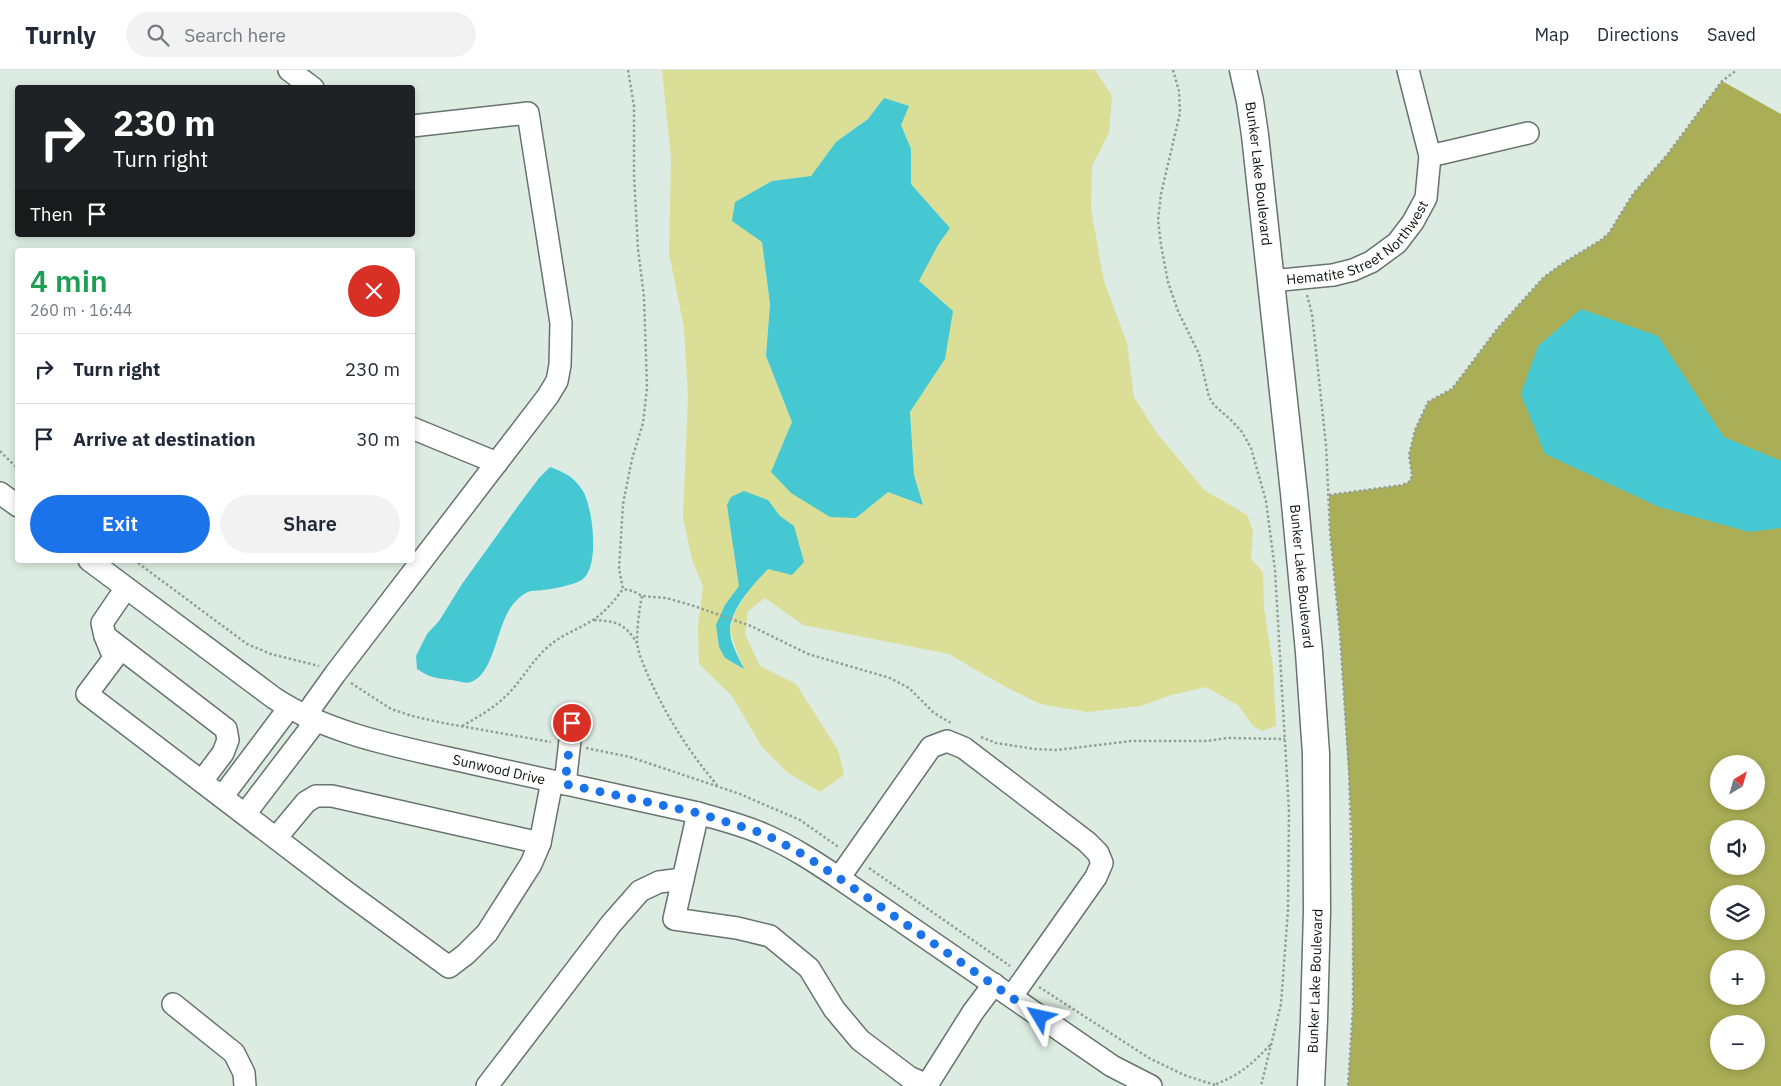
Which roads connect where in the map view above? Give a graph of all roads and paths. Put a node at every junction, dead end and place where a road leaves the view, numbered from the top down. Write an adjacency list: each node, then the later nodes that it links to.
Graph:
1 (289, 70): 7 (street)
2 (628, 70): 23 (path)
3 (1173, 70): 34 (path)
4 (1243, 70): 12 (main road, Bunker Lake Boulevard)
5 (1408, 70): 10 (street, Hematite Street Northwest)
6 (1737, 70): 18 (path)
7 (308, 85)
8 (415, 126): 15 (street)
9 (1528, 133): 10 (street)
10 (1430, 156): 11 (street, Hematite Street Northwest)
11 (1301, 278): 12 (street, Hematite Street Northwest); 18 (path)
12 (1271, 281): 55 (main road, Bunker Lake Boulevard)
13 (415, 429): 15 (street)
14 (0, 451): 16 (path)
15 (497, 463): 29 (street)
16 (15, 467)
17 (0, 494): 19 (street)
18 (1329, 495): 56 (path)
19 (15, 504)
20 (93, 563): 22 (street, Sunwood Drive)
21 (138, 563): 28 (path)
22 (126, 588): 26 (street); 29 (street, Sunwood Drive)
23 (623, 589): 24 (path); 25 (path)
24 (642, 596): 27 (path); 32 (path)
25 (593, 620): 27 (path); 31 (path)
26 (105, 636): 35 (street); 35 (street)
27 (637, 644): 37 (path)
28 (325, 669)
29 (303, 715): 36 (street, Sunwood Drive); 38 (street); 40 (street)
30 (572, 723): 36 (street)
31 (461, 726)
32 (957, 726)
33 (980, 737): 34 (path)
34 (1284, 739): 48 (path)
35 (202, 781): 38 (street)
36 (559, 783): 39 (street, Sunwood Drive); 42 (street)
37 (718, 786)
38 (222, 797): 40 (street)
39 (698, 813): 43 (street, Sunwood Drive); 44 (street)
40 (245, 814): 41 (street)
41 (276, 838): 42 (street); 42 (street)
42 (540, 844)
43 (839, 878): 45 (street, Sunwood Drive); 46 (street)
44 (684, 879): 51 (street); 52 (street)
45 (994, 984): 46 (street, Sunwood Drive); 52 (street)
46 (1012, 996): 53 (street, Sunwood Drive)
47 (173, 1004): 50 (street)
48 (1272, 1043): 49 (path); 54 (path)
49 (1214, 1084)
50 (245, 1086)
51 (487, 1086)
52 (927, 1086)
53 (1152, 1086)
54 (1262, 1086)
55 (1311, 1086)
56 (1348, 1086)

